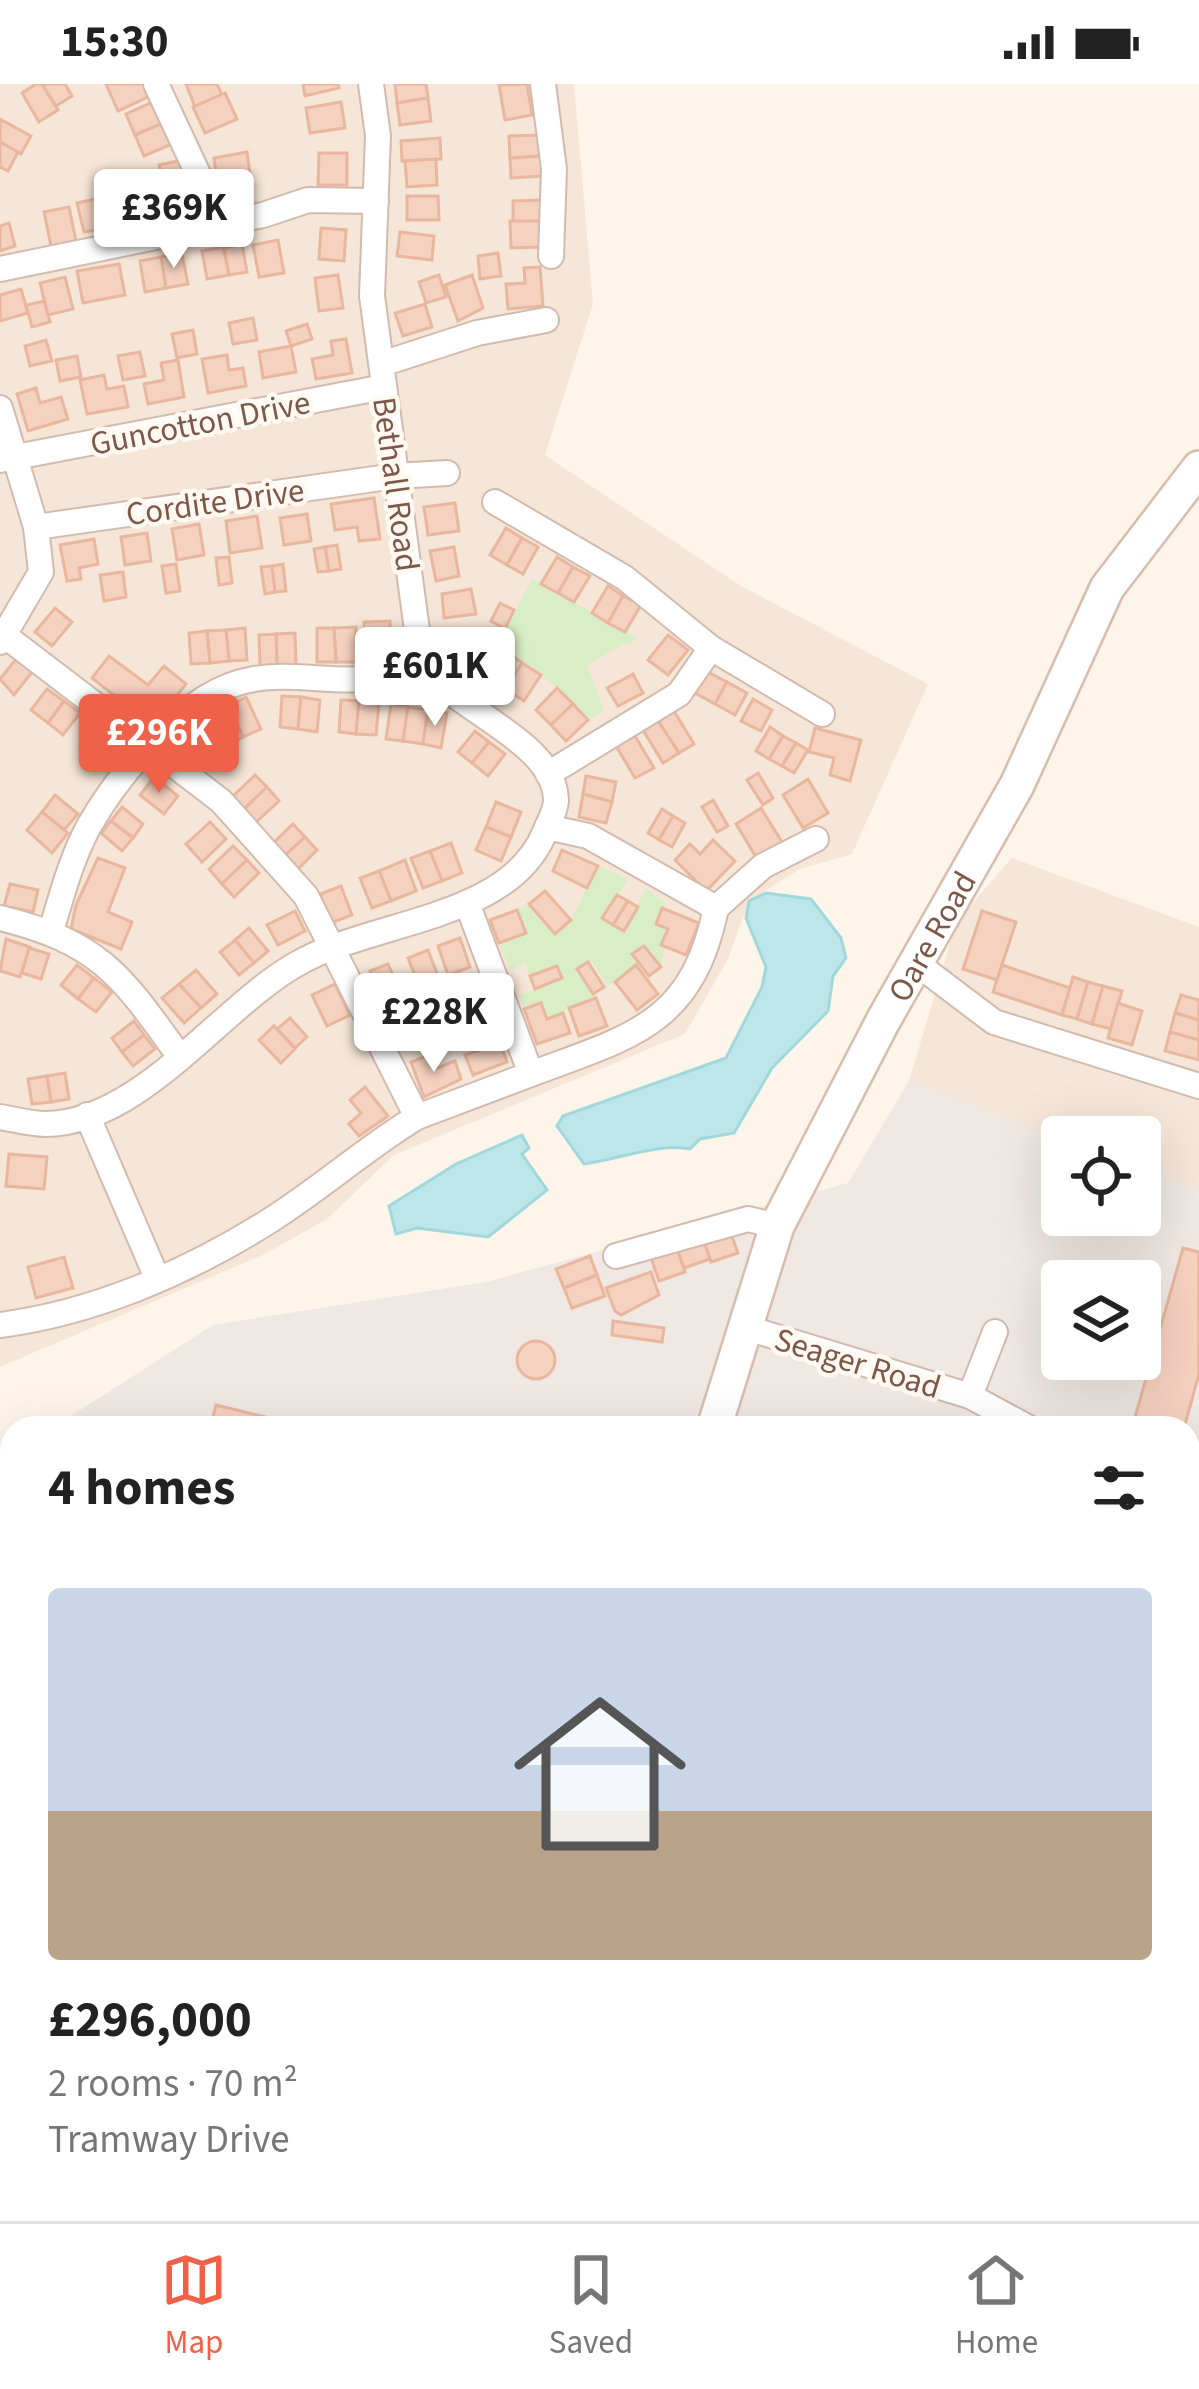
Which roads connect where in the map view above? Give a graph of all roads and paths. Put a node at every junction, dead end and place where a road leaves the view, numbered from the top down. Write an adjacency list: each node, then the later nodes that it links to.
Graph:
1 (156, 84): 5 (street)
2 (370, 84): 4 (street, Bethall Road)
3 (543, 84): 6 (street)
4 (376, 201): 5 (street); 10 (street, Bethall Road)
5 (202, 227): 7 (street)
6 (551, 256)
7 (0, 268)
8 (546, 320): 9 (street)
9 (394, 360)
10 (384, 387): 12 (street, Guncotton Drive); 15 (street, Bethall Road)
11 (0, 409): 12 (street)
12 (8, 458): 17 (street)
13 (1199, 468): 31 (street, Oare Road)
14 (446, 473): 15 (street, Cordite Drive)
15 (395, 476): 17 (street, Cordite Drive); 20 (street, Bethall Road)
16 (495, 502): 19 (street)
17 (36, 527): 18 (street)
18 (2, 636): 22 (street)
19 (711, 648): 21 (street); 23 (street)
20 (421, 660): 22 (street); 23 (street)
21 (822, 714)
22 (151, 747): 29 (street); 30 (street)
23 (548, 774): 24 (street)
24 (548, 827): 26 (street); 27 (street)
25 (816, 839): 27 (street)
26 (467, 903): 30 (street); 33 (street)
27 (716, 908): 33 (street)
28 (0, 918): 29 (street)
29 (51, 931): 32 (street)
30 (334, 948): 32 (street); 37 (street)
31 (916, 963): 34 (street); 38 (street, Oare Road)
32 (180, 1057): 35 (street)
33 (531, 1074): 37 (street)
34 (1199, 1086)
35 (87, 1115): 36 (street); 40 (street)
36 (0, 1117)
37 (417, 1117): 40 (street)
38 (778, 1226): 39 (street); 42 (street, Oare Road)
39 (616, 1256)
40 (157, 1278): 41 (street)
41 (0, 1325)
42 (747, 1328): 44 (street, Seager Road); 45 (street, Oare Road)
43 (995, 1332): 44 (street, Seager Road)
44 (970, 1396): 46 (street, Seager Road)
45 (718, 1416)
46 (1007, 1416)

